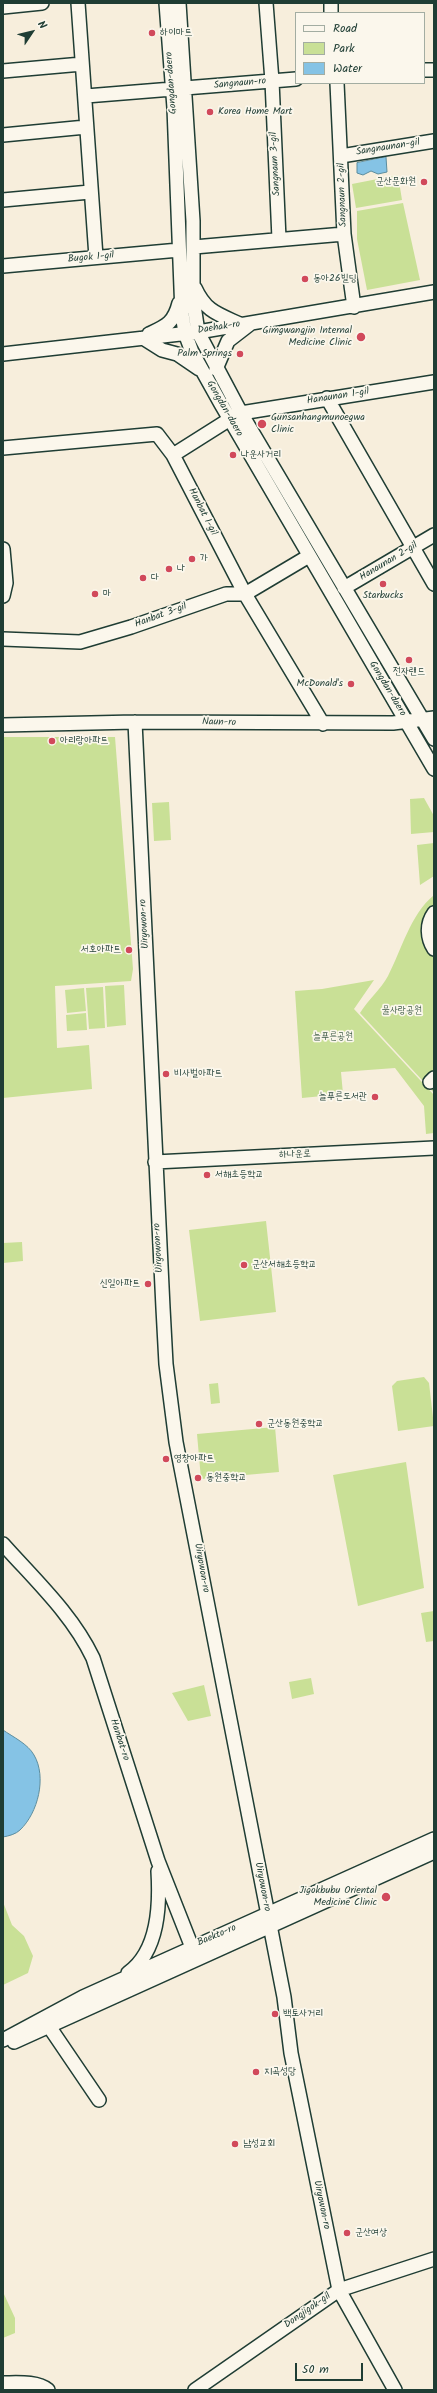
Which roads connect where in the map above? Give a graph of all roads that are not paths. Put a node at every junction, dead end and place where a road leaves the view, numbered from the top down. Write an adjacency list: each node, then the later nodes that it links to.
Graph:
1 (42, 3): 6 (street)
2 (78, 3): 8 (street)
3 (166, 3): 13 (street, Gongdan-daero)
4 (179, 3): 13 (street, Gongdan-daero)
5 (266, 3): 11 (street, Sangnaun 3-gil)
6 (18, 4): 7 (street)
7 (3, 7)
8 (82, 64): 9 (street); 14 (street)
9 (3, 71)
10 (295, 79): 11 (street, Sangnaun-ro)
11 (272, 81): 13 (street, Sangnaun-ro); 22 (street, Sangnaun 3-gil)
12 (337, 84): 18 (street, Sangnaun 2-gil)
13 (178, 90): 14 (street, Sangnaun-ro); 23 (street, Gongdan-daero); 24 (street, Gongdan-daero)
14 (86, 96): 15 (street)
15 (86, 127): 16 (street); 19 (street)
16 (3, 135)
17 (434, 141): 18 (street, Sangnaunan-gil)
18 (341, 156): 21 (street, Sangnaun 2-gil)
19 (90, 192): 20 (street); 25 (street)
20 (3, 200)
21 (344, 234): 22 (street); 30 (street, Sangnaun 2-gil)
22 (279, 239): 23 (street)
23 (194, 247): 27 (street, Gongdan-daero)
24 (178, 250): 25 (street, Bugok 1-gil); 29 (street, Gongdan-daero)
25 (96, 257): 26 (street, Bugok 1-gil)
26 (3, 266)
27 (193, 284): 31 (street); 32 (street, Gongdan-daero)
28 (434, 292): 30 (street, Daehak-ro)
29 (181, 295): 33 (street, Gongdan-daero); 34 (street)
30 (354, 307): 31 (street, Daehak-ro)
31 (246, 324): 32 (street, Daehak-ro); 36 (street)
32 (198, 332): 33 (street, Daehak-ro); 36 (street, Gongdan-daero)
33 (184, 333): 34 (street, Daehak-ro); 36 (street, Gongdan-daero)
34 (140, 339): 35 (street, Daehak-ro); 36 (street)
35 (3, 354)
36 (211, 372): 39 (street, Gongdan-daero)
37 (434, 382): 38 (street, Hanaunan 1-gil)
38 (328, 398): 39 (street, Hanaunan 1-gil); 43 (street)
39 (236, 416): 41 (street); 45 (street, Gongdan-daero); 47 (street, Gongdan-daero)
40 (3, 448): 41 (street, Hanbat 1-gil)
41 (173, 455): 48 (street, Hanbat 1-gil)
42 (434, 535): 43 (street, Hanaunan 2-gil)
43 (413, 548): 46 (street); 47 (street, Hanaunan 2-gil)
44 (3, 549): 49 (street)
45 (309, 556): 48 (street, Hanbat 3-gil); 53 (street, Gongdan-daero)
46 (434, 584)
47 (344, 588): 51 (street, Gongdan-daero)
48 (244, 594): 50 (street, Hanbat 3-gil); 54 (street, Hanbat 1-gil)
49 (3, 596)
50 (3, 638)
51 (428, 718): 53 (street, Naun-ro); 56 (street, Gongdan-daero)
52 (135, 722): 54 (street, Naun-ro); 55 (street, Naun-ro); 61 (street, Uiryowon-ro)
53 (407, 722): 54 (street, Naun-ro); 57 (street, Gongdan-daero)
54 (323, 724)
55 (3, 725)
56 (434, 739)
57 (434, 768)
58 (434, 913): 59 (street)
59 (434, 949)
60 (434, 1148): 61 (street, 하나운로)
61 (155, 1162): 66 (street, Uiryowon-ro)
62 (3, 1544): 65 (street, Hanbat-ro)
63 (434, 1839): 66 (street, Baekto-ro)
64 (434, 1852): 66 (street, Baekto-ro)
65 (158, 1861): 67 (street, Hanbat-ro); 68 (street)
66 (268, 1921): 67 (street, Baekto-ro); 74 (street, Uiryowon-ro)
67 (194, 1953): 68 (street, Baekto-ro); 69 (street, Baekto-ro)
68 (114, 1983): 69 (street, Baekto-ro)
69 (45, 2021): 70 (street, Baekto-ro); 71 (street, Baekto-ro); 72 (street)
70 (3, 2040)
71 (3, 2046)
72 (99, 2100)
73 (434, 2259): 74 (street, Dongjigok-gil)
74 (339, 2290): 77 (street, Dongjigok-gil); 78 (street, Uiryowon-ro)
75 (3, 2383): 76 (street)
76 (48, 2390)
77 (195, 2390)
78 (395, 2390)

